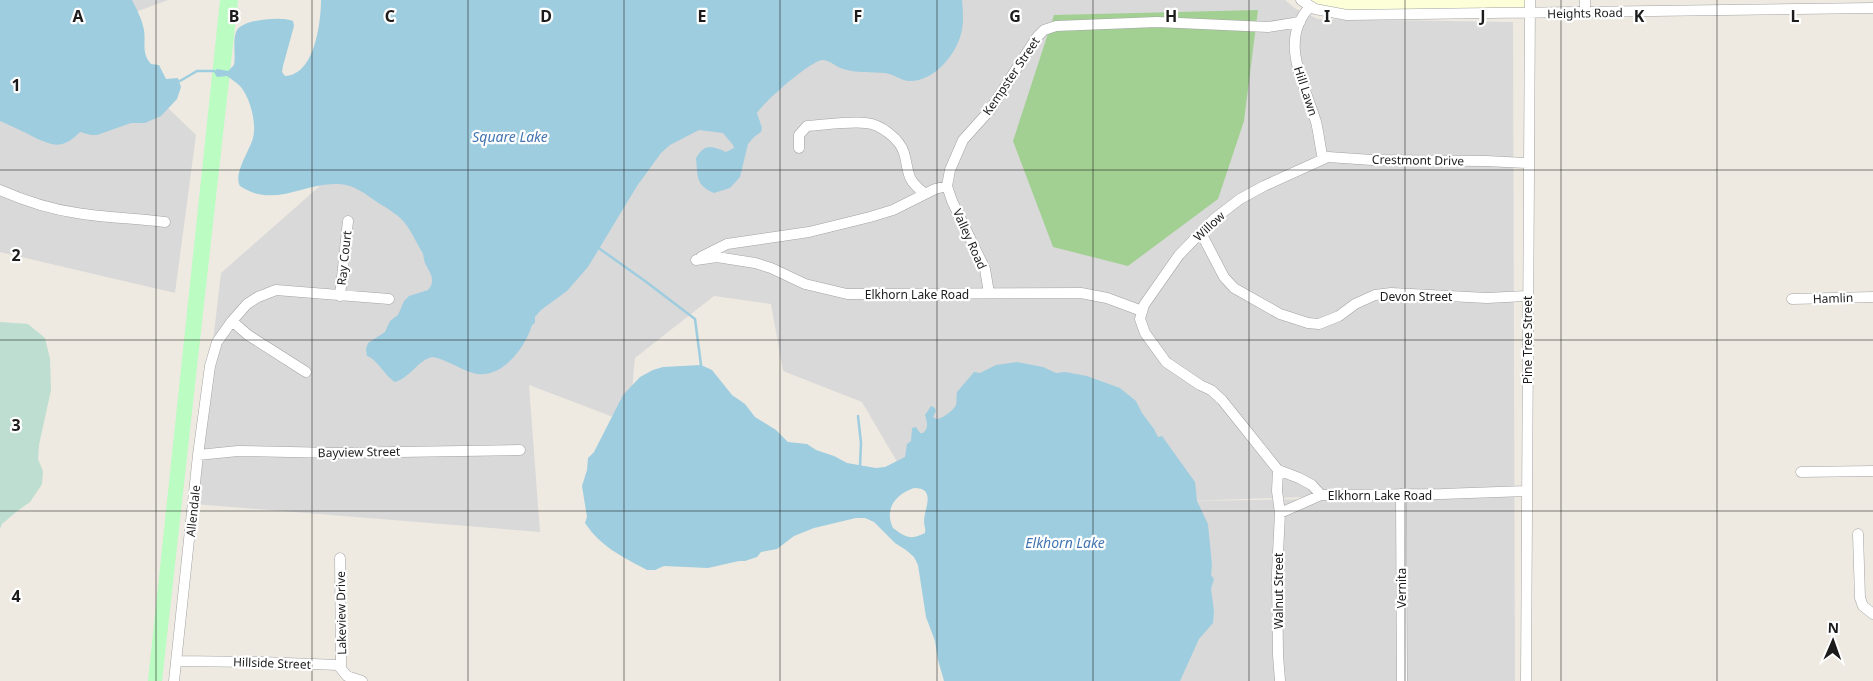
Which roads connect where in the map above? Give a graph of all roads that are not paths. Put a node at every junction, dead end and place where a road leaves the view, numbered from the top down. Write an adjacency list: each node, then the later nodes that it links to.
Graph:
1 (1301, 0): 5 (street, Heights Road)
2 (1530, 0): 8 (street, Pine Tree Street)
3 (1585, 0): 7 (street)
4 (1784, 5): 6 (street, Heights Road); 7 (street, Heights Road)
5 (1311, 6): 8 (street, Heights Road); 9 (street)
6 (1873, 8)
7 (1585, 12): 8 (street, Heights Road)
8 (1530, 14): 12 (street, Pine Tree Street)
9 (1300, 22): 11 (street, Hill Lawn); 13 (street, Kempster Street)
10 (799, 148): 15 (street)
11 (1323, 160): 12 (street, Crestmont Drive); 16 (street, Crestmont Drive)
12 (1528, 163): 22 (street, Pine Tree Street)
13 (947, 186): 15 (street); 20 (street, Valley Road)
14 (0, 190): 18 (street)
15 (924, 193): 20 (street, Elkhorn Lake Road)
16 (1248, 195): 19 (street, Willow)
17 (348, 221): 21 (street, Ray Court)
18 (165, 222)
19 (1201, 233): 22 (street, Devon Street); 26 (street, Willow)
20 (989, 294): 26 (street, Elkhorn Lake Road)
21 (340, 296): 24 (street, Allendale); 27 (street, Allendale)
22 (1528, 296): 34 (street, Pine Tree Street)
23 (1873, 297): 25 (street, Hamlin)
24 (389, 299)
25 (1792, 299)
26 (1142, 311): 31 (street, Elkhorn Lake Road)
27 (232, 321): 28 (street); 30 (street, Allendale)
28 (306, 372)
29 (520, 450): 30 (street, Bayview Street)
30 (198, 455): 41 (street, Allendale)
31 (1278, 470): 36 (street, Elkhorn Lake Road); 37 (street, Walnut Street)
32 (1873, 471): 33 (street)
33 (1801, 472)
34 (1527, 491): 35 (street, Elkhorn Lake Road); 49 (street, Pine Tree Street)
35 (1401, 494): 36 (street, Elkhorn Lake Road); 48 (street, Vernita)
36 (1321, 495): 37 (street)
37 (1280, 513): 43 (street, Walnut Street)
38 (1858, 534): 40 (street)
39 (340, 558): 42 (street, Lakeview Drive)
40 (1873, 614)
41 (176, 661): 42 (street, Hillside Street); 44 (street, Allendale)
42 (341, 667): 45 (street, Hillside Street)
43 (1278, 668): 46 (street); 47 (street, Walnut Street)
44 (174, 681)
45 (362, 681)
46 (1270, 681)
47 (1280, 681)
48 (1402, 681)
49 (1526, 681)

